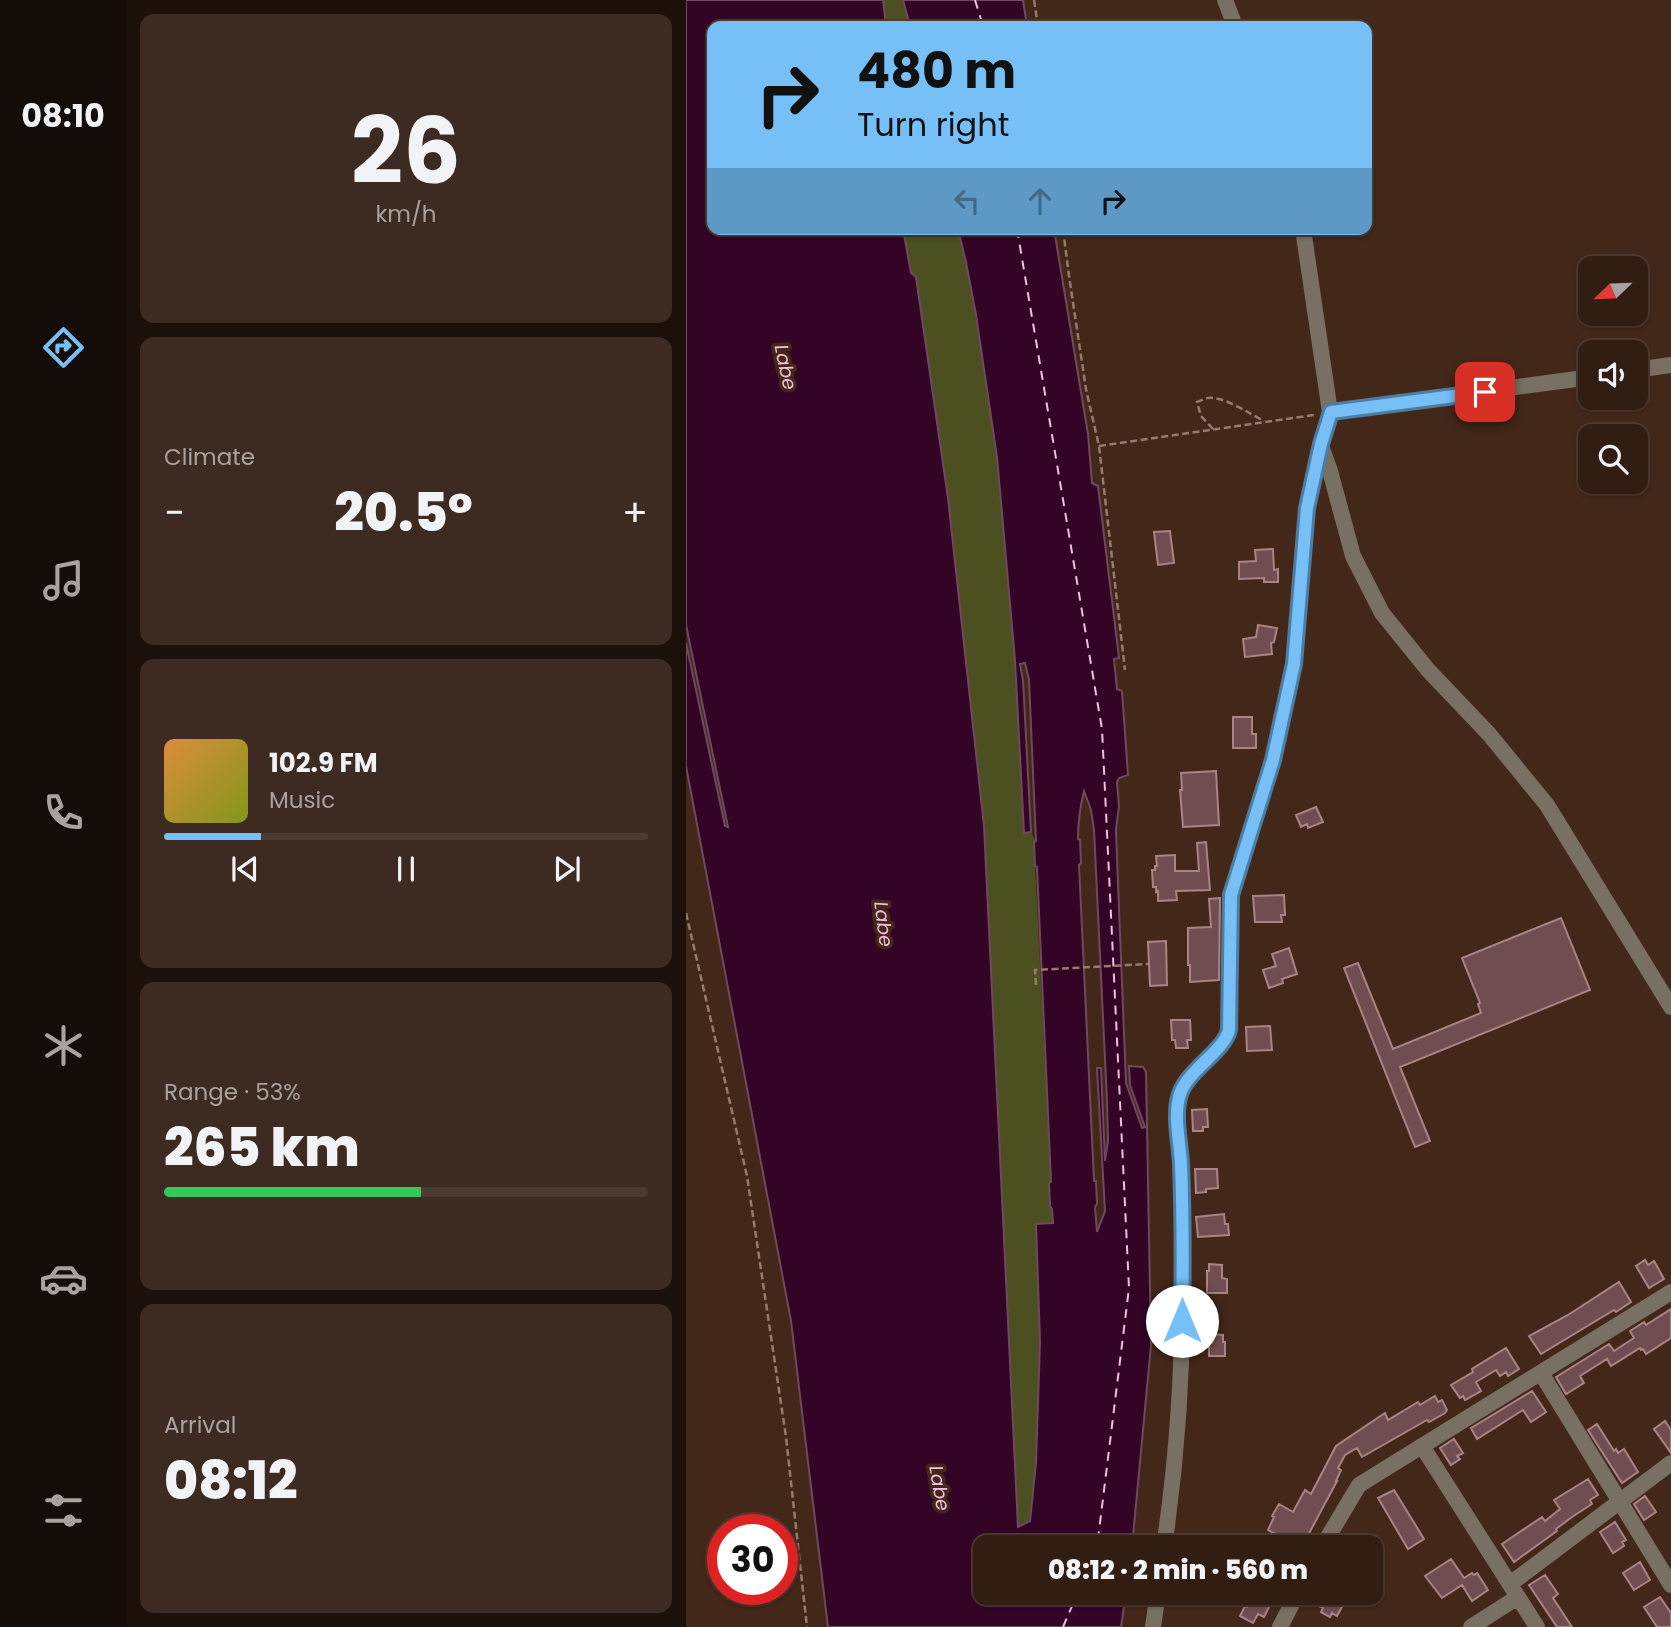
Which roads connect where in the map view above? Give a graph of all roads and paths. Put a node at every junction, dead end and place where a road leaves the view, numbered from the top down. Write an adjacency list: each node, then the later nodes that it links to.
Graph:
1 (1034, 0): 3 (path)
2 (1225, 0): 4 (street)
3 (1037, 21)
4 (1233, 21)
5 (1064, 235): 14 (path)
6 (1304, 235): 10 (street)
7 (1671, 365): 8 (street)
8 (1648, 368)
9 (1578, 379): 10 (street)
10 (1331, 412): 11 (path); 13 (street)
11 (1266, 422): 12 (path); 12 (path)
12 (1213, 429): 14 (path)
13 (1321, 444): 19 (street); 25 (street)
14 (1099, 446): 15 (path)
15 (1125, 670)
16 (686, 913): 31 (path)
17 (1148, 964): 18 (path)
18 (1035, 985)
19 (1671, 1007)
20 (1671, 1292): 21 (street)
21 (1541, 1373): 22 (street); 24 (street)
22 (1422, 1446): 26 (street); 28 (street)
23 (1671, 1464): 24 (street)
24 (1618, 1501): 27 (street); 28 (street)
25 (1165, 1535)
26 (1329, 1535)
27 (1671, 1586)
28 (1514, 1590): 34 (street); 35 (street)
29 (1156, 1605): 32 (street)
30 (1291, 1605): 33 (street)
31 (807, 1627)
32 (1153, 1627)
33 (1280, 1627)
34 (1471, 1627)
35 (1537, 1627)

